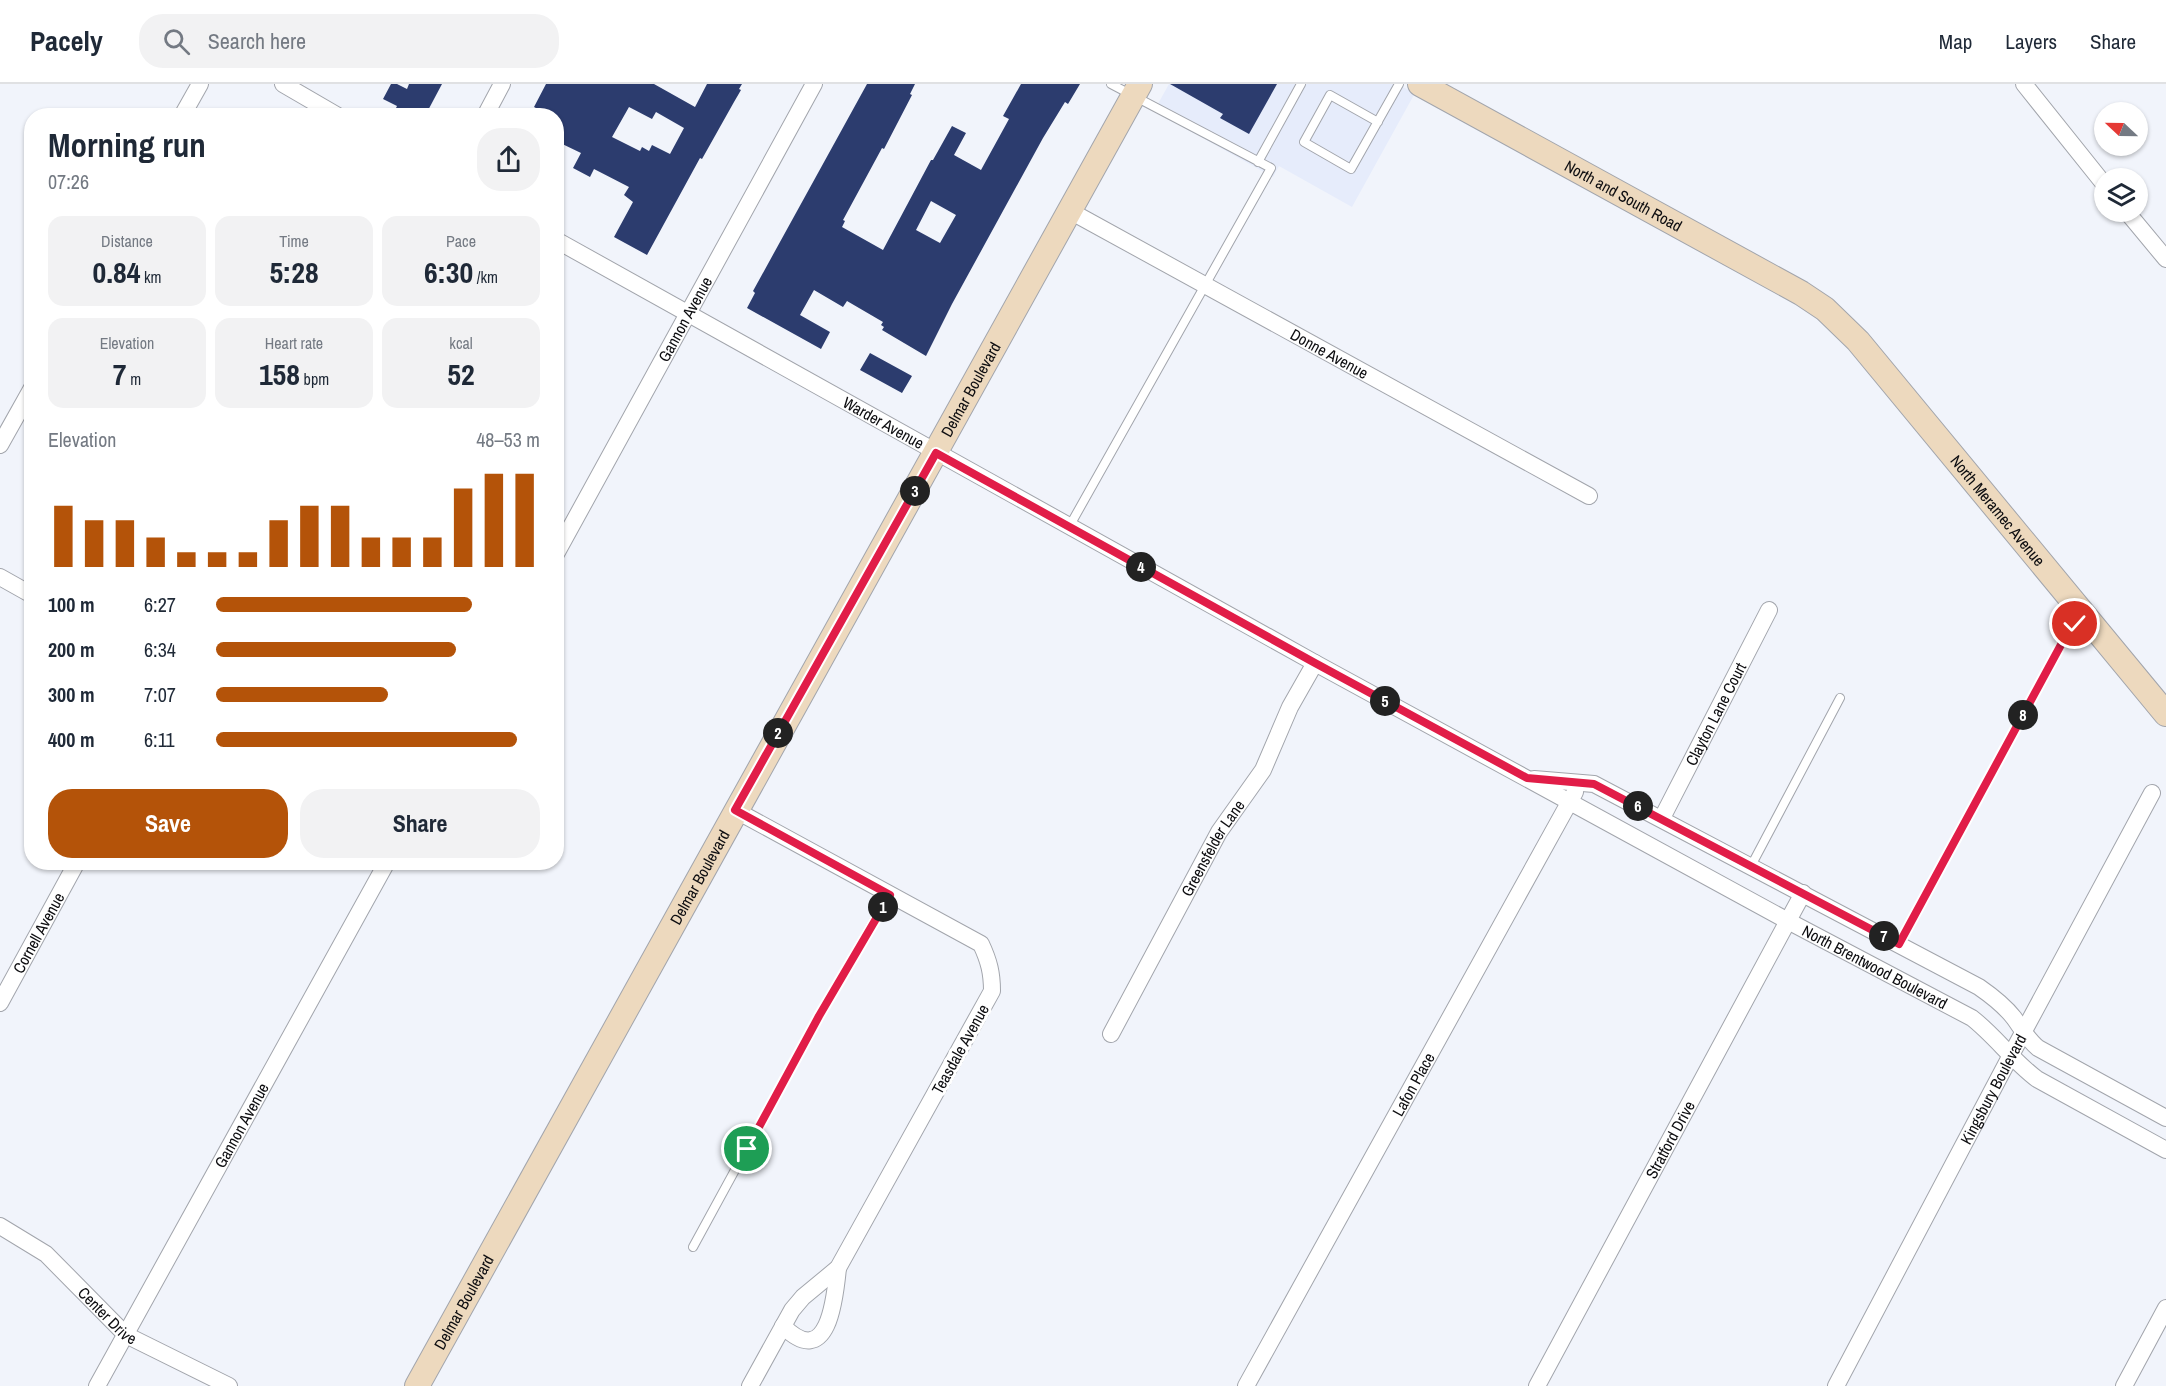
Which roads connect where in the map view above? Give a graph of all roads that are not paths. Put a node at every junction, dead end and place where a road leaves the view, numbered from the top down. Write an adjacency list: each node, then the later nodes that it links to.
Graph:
1 (200, 84): 11 (street)
2 (283, 84): 12 (street)
3 (502, 84): 13 (street)
4 (814, 84): 23 (street, Gannon Avenue)
5 (1111, 84): 10 (lane)
6 (1301, 84): 15 (lane)
7 (1399, 84): 14 (lane)
8 (1420, 84): 22 (main road, North and South Road)
9 (2024, 84): 16 (street)
10 (1137, 89): 15 (lane); 17 (main road, Delmar Boulevard)
11 (186, 108)
12 (324, 108)
13 (489, 108)
14 (1378, 122): 14 (lane)
15 (1258, 162): 21 (lane)
16 (2094, 172)
17 (1070, 211): 21 (street, Donne Avenue); 26 (main road, Delmar Boulevard)
18 (2135, 222): 20 (street)
19 (564, 245): 23 (street, Warder Avenue)
20 (2166, 259)
21 (1205, 286): 27 (street, Donne Avenue); 28 (lane)
22 (1826, 309): 33 (main road, North Meramec Avenue)
23 (688, 315): 26 (street, Warder Avenue); 29 (street, Gannon Avenue)
24 (24, 402): 25 (street)
25 (0, 445)
26 (936, 453): 28 (street, Warder Avenue); 41 (main road, Delmar Boulevard)
27 (1589, 496)
28 (1069, 527): 34 (street, Warder Avenue)
29 (564, 540)
30 (0, 578): 31 (street)
31 (24, 591)
32 (1769, 610): 42 (street, Clayton Lane Court)
33 (2084, 616): 36 (main road, North Meramec Avenue); 49 (lane)
34 (1315, 663): 37 (street, Warder Avenue); 52 (street, Greensfelder Lane)
35 (1840, 698): 43 (lane)
36 (2166, 714)
37 (1527, 778): 38 (street, Warder Avenue); 40 (street, Warder Avenue)
38 (1579, 783): 40 (street, Lafon Place); 42 (street, North Brentwood Boulevard)
39 (2152, 793): 51 (street, Kingsbury Boulevard)
40 (1570, 801): 48 (street, North Brentwood Boulevard); 66 (street, Lafon Place)
41 (735, 810): 47 (street, Teasdale Avenue); 64 (main road, Delmar Boulevard)
42 (1662, 818): 43 (street, North Brentwood Boulevard)
43 (1751, 866): 46 (street, North Brentwood Boulevard)
44 (73, 870): 50 (street, Cornell Avenue)
45 (383, 870): 61 (street, Gannon Avenue)
46 (1803, 893): 48 (street, Stratford Drive); 49 (street, North Brentwood Boulevard)
47 (890, 895): 57 (lane); 58 (street, Teasdale Avenue)
48 (1788, 921): 53 (street, North Brentwood Boulevard); 67 (street, Stratford Drive)
49 (1899, 944): 51 (street, North Brentwood Boulevard)
50 (0, 1003)
51 (2023, 1033): 53 (street, Kingsbury Boulevard); 54 (street, North Brentwood Boulevard)
52 (1111, 1034)
53 (2011, 1055): 55 (street, North Brentwood Boulevard); 68 (street, Kingsbury Boulevard)
54 (2166, 1118)
55 (2166, 1150)
56 (0, 1226): 61 (street, Center Drive)
57 (693, 1247)
58 (838, 1268): 60 (street, Teasdale Avenue); 60 (street, Teasdale Avenue)
59 (2166, 1308): 69 (street)
60 (783, 1326): 65 (street, Teasdale Avenue)
61 (126, 1335): 62 (street, Gannon Avenue); 63 (street, Center Drive)
62 (97, 1386)
63 (229, 1386)
64 (417, 1386)
65 (750, 1386)
66 (1246, 1386)
67 (1537, 1386)
68 (1836, 1386)
69 (2124, 1386)

